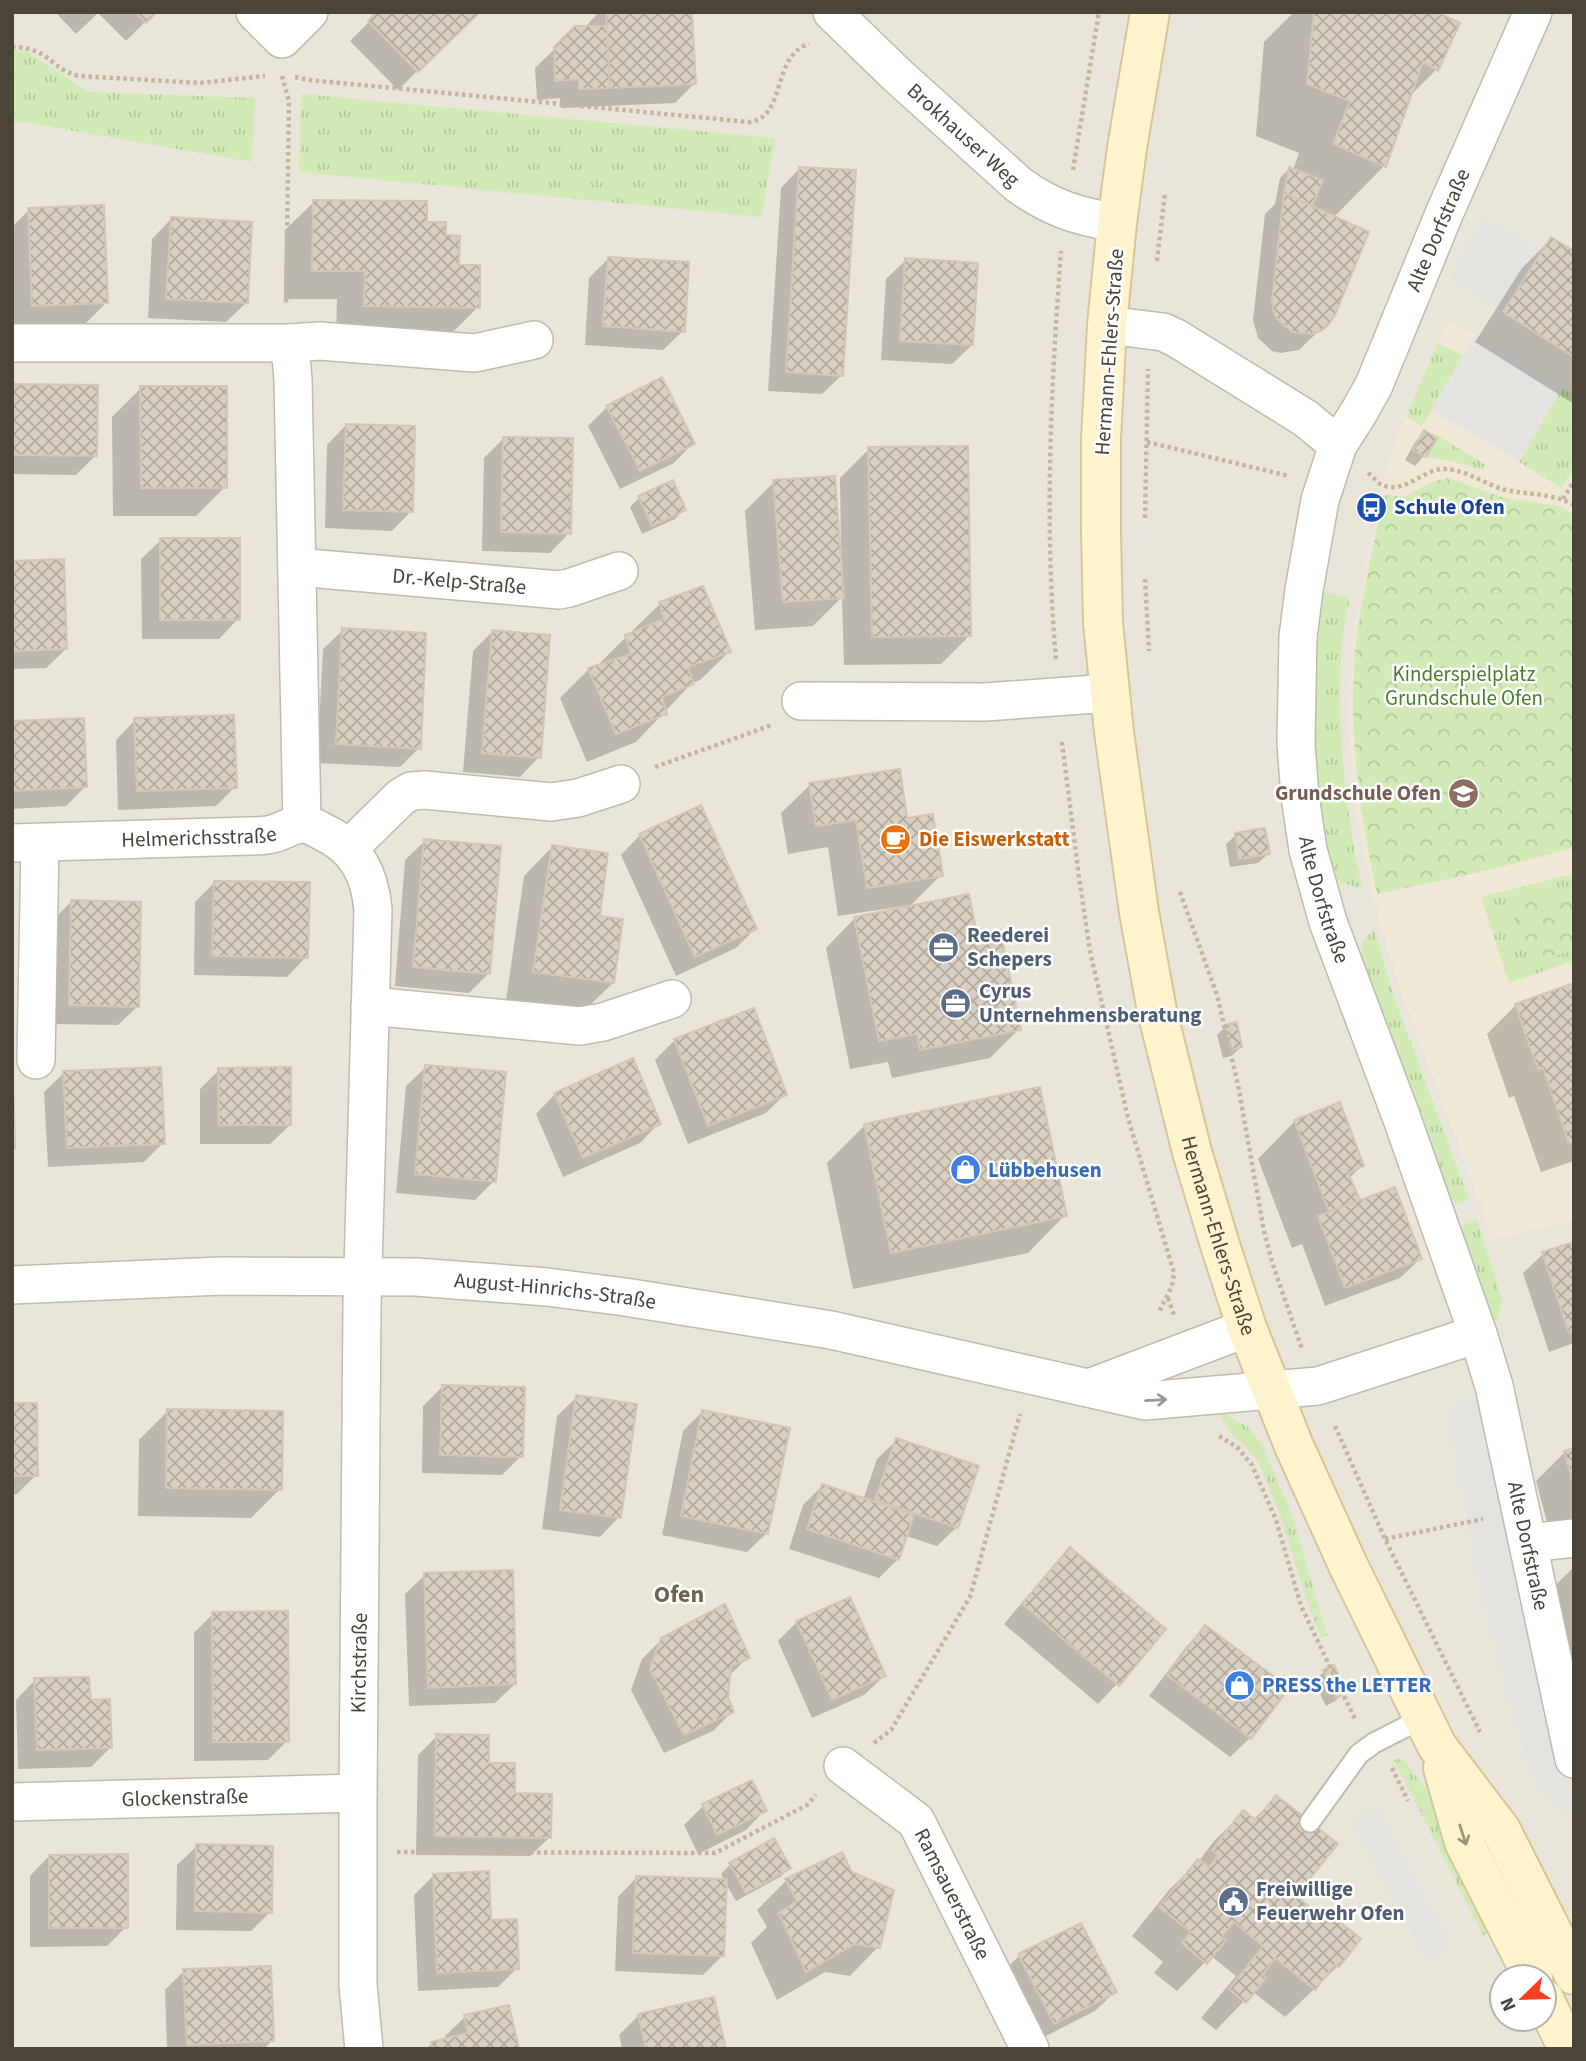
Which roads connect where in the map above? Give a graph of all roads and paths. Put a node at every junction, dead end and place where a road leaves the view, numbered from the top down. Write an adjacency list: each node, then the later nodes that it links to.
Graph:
1 (254, 12): 2 (street)
2 (309, 12)
3 (1099, 12): 9 (path)
4 (1150, 12): 11 (street, Hermann-Ehlers-Straße)
5 (1533, 12): 20 (street, Alte Dorfstraße)
6 (842, 22): 11 (street, Brokhauser Weg); 17 (path)
7 (12, 47): 8 (path)
8 (268, 76)
9 (1072, 176)
10 (1165, 190): 13 (path)
11 (1117, 223): 14 (street, Hermann-Ehlers-Straße)
12 (1061, 251): 28 (path)
13 (1156, 270)
14 (1107, 326): 20 (street); 30 (street, Hermann-Ehlers-Straße)
15 (534, 340): 17 (street)
16 (12, 343): 17 (street)
17 (290, 343): 25 (street)
18 (1149, 363): 19 (path)
19 (1147, 442): 20 (path); 24 (path)
20 (1338, 445): 22 (path); 45 (street, Alte Dorfstraße)
21 (1574, 481): 22 (path)
22 (1563, 499): 23 (path)
23 (1574, 505)
24 (1144, 522)
25 (297, 568): 26 (street, Dr.-Kelp-Straße); 34 (street)
26 (619, 571)
27 (1145, 571): 29 (path)
28 (1056, 659)
29 (1150, 660)
30 (1110, 693): 31 (street); 44 (street, Hermann-Ehlers-Straße)
31 (802, 701): 33 (path)
32 (1062, 742): 43 (path)
33 (621, 784): 36 (street)
34 (302, 824): 35 (street, Helmerichsstraße); 36 (street, Helmerichsstraße)
35 (26, 843): 40 (street, Helmerichsstraße)
36 (349, 848): 39 (street, Helmerichsstraße)
37 (1178, 887): 46 (path)
38 (672, 999): 39 (street)
39 (370, 1006): 41 (street, Helmerichsstraße)
40 (36, 1060)
41 (364, 1276): 42 (street, August-Hinrichs-Straße); 47 (street, August-Hinrichs-Straße); 60 (street, Kirchstraße)
42 (12, 1285)
43 (1159, 1312)
44 (1247, 1328): 48 (street); 49 (street, Hermann-Ehlers-Straße)
45 (1479, 1335): 49 (street); 52 (street, Alte Dorfstraße)
46 (1304, 1353)
47 (1031, 1376): 48 (street, August-Hinrichs-Straße); 59 (path)
48 (1090, 1388): 49 (street, August-Hinrichs-Straße, one-way to 49)
49 (1271, 1389): 55 (street, Hermann-Ehlers-Straße)
50 (1335, 1426): 54 (path)
51 (1221, 1437): 57 (path)
52 (1525, 1526): 53 (street); 54 (path); 58 (street, Alte Dorfstraße)
53 (1574, 1538)
54 (1385, 1539): 56 (path)
55 (1430, 1732): 57 (lane); 65 (street, Hermann-Ehlers-Straße)
56 (1483, 1738)
57 (1374, 1743): 61 (path); 63 (lane)
58 (1574, 1759)
59 (843, 1766): 64 (path); 69 (street, Ramsauerstraße)
60 (358, 1793): 62 (street, Glockenstraße); 64 (street, Kirchstraße)
61 (1408, 1801)
62 (12, 1802)
63 (1310, 1822)
64 (358, 1852): 68 (street, Kirchstraße)
65 (1545, 1944): 66 (street, Hermann-Ehlers-Straße)
66 (1574, 1975)
67 (1558, 2028): 70 (street)
68 (365, 2049)
69 (1030, 2049)
70 (1568, 2049)

